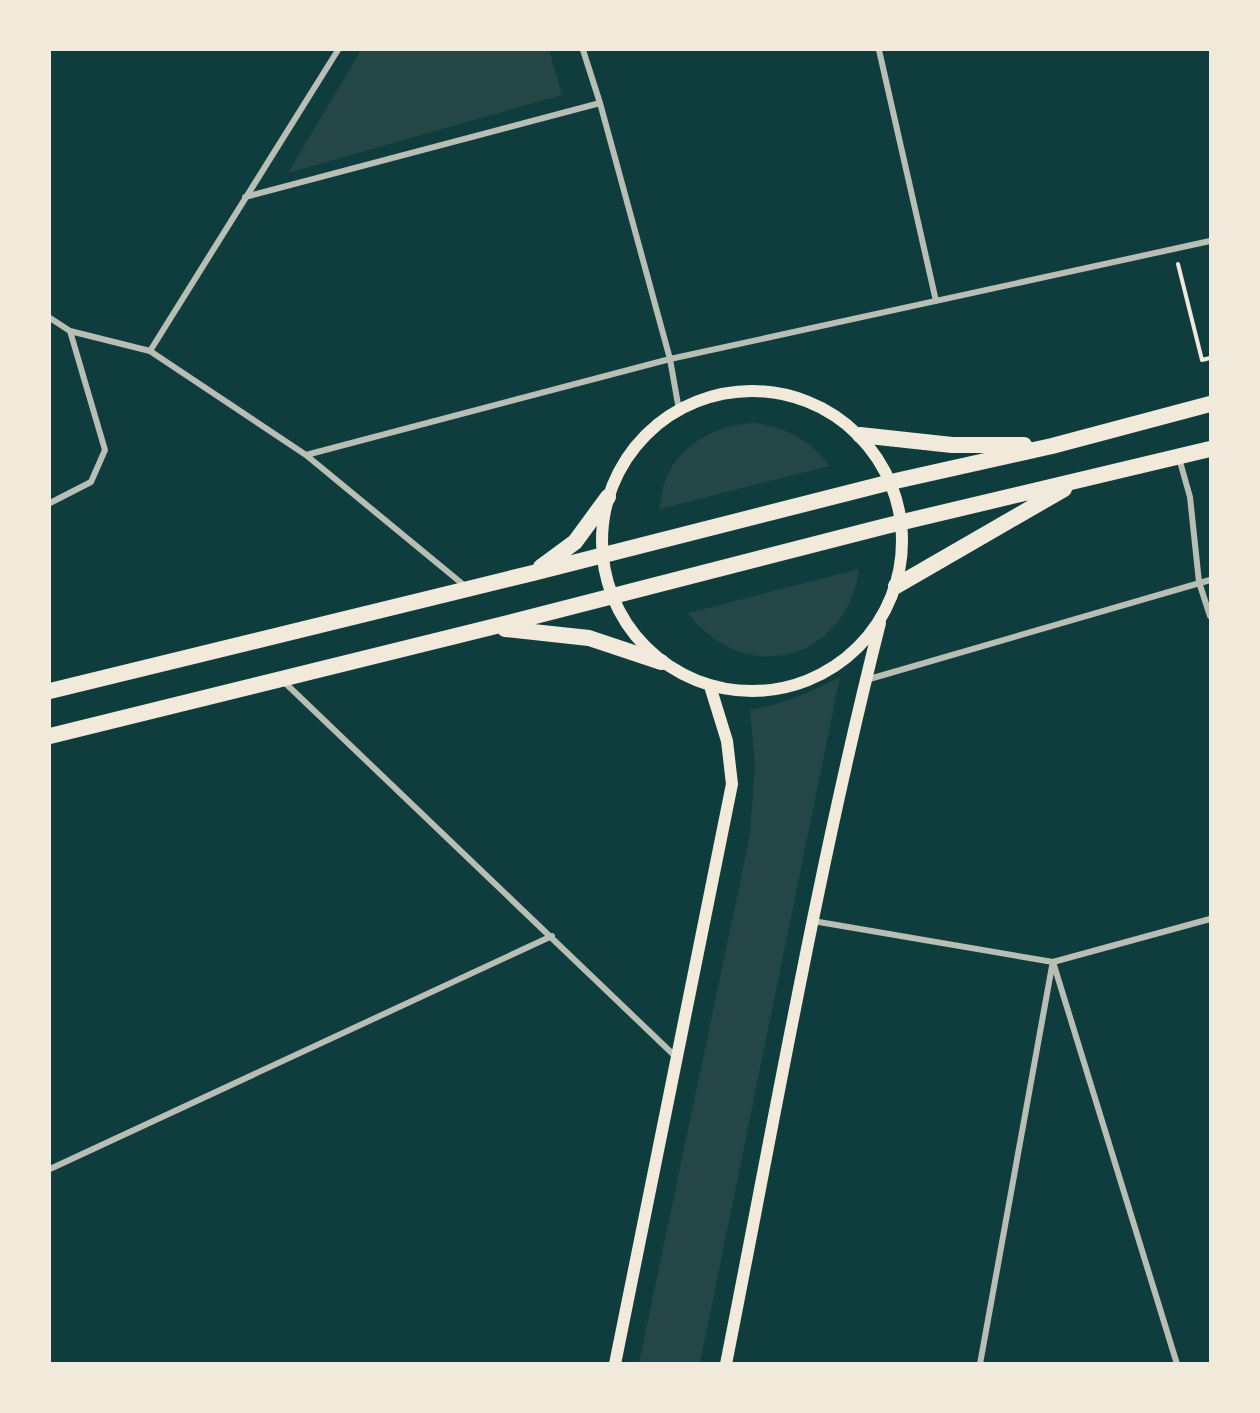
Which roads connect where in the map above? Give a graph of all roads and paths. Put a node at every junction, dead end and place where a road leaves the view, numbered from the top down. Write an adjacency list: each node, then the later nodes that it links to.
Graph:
1 (338, 50): 5 (street)
2 (583, 50): 4 (street)
3 (879, 50): 8 (street)
4 (600, 103): 5 (street); 13 (street)
5 (245, 197): 11 (street)
6 (1210, 241): 7 (street)
7 (1174, 249): 8 (street); 12 (path)
8 (936, 301): 13 (street)
9 (50, 318): 10 (street)
10 (70, 331): 11 (street); 24 (street)
11 (150, 351): 19 (street)
12 (1210, 358)
13 (670, 359): 15 (street); 19 (street)
14 (1210, 404): 17 (highway)
15 (679, 410): 16 (main road); 23 (main road)
16 (860, 435): 17 (highway); 22 (main road)
17 (1052, 446): 22 (highway)
18 (1210, 449): 20 (highway)
19 (306, 455): 31 (street)
20 (1178, 457): 21 (highway); 29 (street)
21 (1081, 480): 25 (highway); 30 (highway)
22 (891, 482): 25 (main road); 26 (highway)
23 (608, 497): 26 (main road); 27 (highway)
24 (50, 503)
25 (901, 522): 30 (main road); 32 (highway)
26 (602, 554): 27 (highway); 32 (main road)
27 (533, 573): 31 (highway)
28 (1210, 580): 29 (street)
29 (1199, 582): 33 (street); 38 (street)
30 (896, 586): 34 (main road)
31 (467, 588): 40 (highway)
32 (611, 596): 35 (highway); 36 (main road)
33 (1210, 616)
34 (881, 619): 38 (main road); 39 (main road)
35 (492, 627): 36 (highway); 37 (highway)
36 (661, 662): 39 (main road)
37 (281, 679): 41 (highway); 44 (street)
38 (865, 680): 43 (main road)
39 (710, 686): 46 (main road)
40 (50, 692)
41 (50, 736)
42 (1210, 919): 45 (street)
43 (813, 921): 45 (street); 49 (main road)
44 (552, 936): 46 (street); 47 (street)
45 (1053, 962): 50 (street); 51 (street)
46 (677, 1057): 48 (main road)
47 (50, 1169)
48 (615, 1364)
49 (726, 1364)
50 (980, 1364)
51 (1177, 1364)

